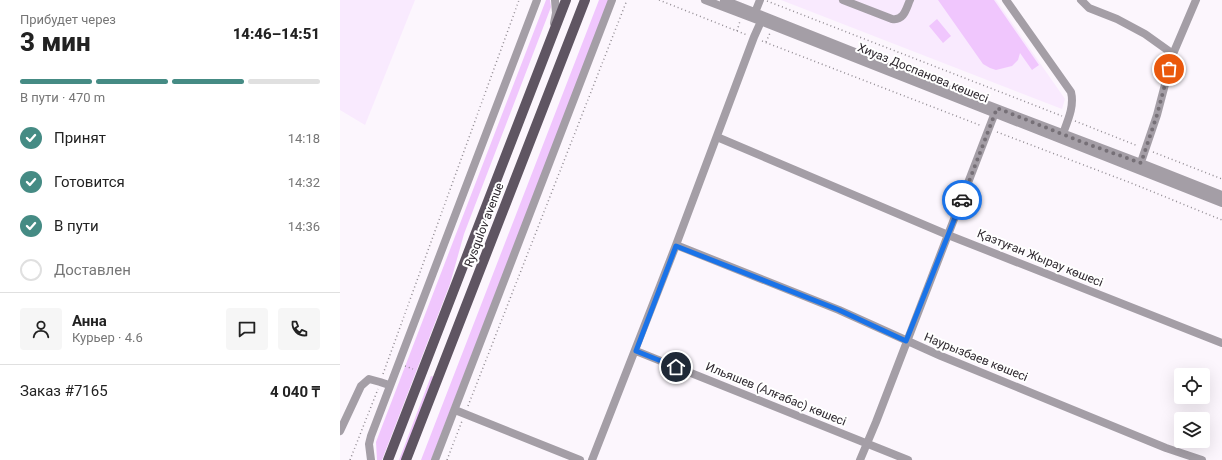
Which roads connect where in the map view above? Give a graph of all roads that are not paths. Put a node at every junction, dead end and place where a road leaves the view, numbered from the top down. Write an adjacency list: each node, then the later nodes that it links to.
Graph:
1 (537, 0): 30 (street)
2 (555, 0): 17 (street)
3 (566, 0): 17 (main road, Rysqulov avenue)
4 (585, 0): 36 (main road, Rysqulov avenue)
5 (612, 0): 31 (street)
6 (705, 0): 14 (street, Хиуаз Доспанова көшесі)
7 (724, 0): 14 (street, Хиуаз Доспанова көшесі)
8 (760, 0): 15 (street)
9 (843, 0): 10 (street)
10 (910, 0)
11 (1006, 0): 21 (street)
12 (1081, 0): 18 (street)
13 (1196, 0): 18 (street)
14 (733, 4): 15 (street, Хиуаз Доспанова көшесі)
15 (754, 15): 16 (street, Хиуаз Доспанова көшесі)
16 (762, 18): 19 (street, Хиуаз Доспанова көшесі); 20 (street)
17 (551, 40): 35 (main road, Rysqulov avenue)
18 (1173, 54): 22 (street)
19 (996, 111): 21 (street, Хиуаз Доспанова көшесі); 25 (street)
20 (717, 137): 25 (street, Қазтуған Жырау көшесі); 26 (street)
21 (1062, 137): 22 (street, Хиуаз Доспанова көшесі)
22 (1140, 166): 23 (street, Хиуаз Доспанова көшесі); 24 (street, Хиуаз Доспанова көшесі)
23 (1222, 196)
24 (1222, 203)
25 (948, 234): 27 (street); 28 (street, Қазтуған Жырау көшесі)
26 (676, 246): 27 (street, Наурызбаев көшесі); 29 (street)
27 (906, 341): 33 (street); 42 (street, Наурызбаев көшесі)
28 (1222, 343)
29 (636, 351): 33 (street, Ильяшев (Алғабас) көшесі); 39 (street)
30 (389, 385): 32 (street); 34 (street)
31 (455, 410): 37 (street); 38 (street)
32 (340, 431)
33 (867, 443): 40 (street); 41 (street, Ильяшев (Алғабас) көшесі)
34 (371, 460)
35 (388, 460)
36 (406, 460)
37 (435, 460)
38 (580, 460)
39 (592, 460)
40 (860, 460)
41 (908, 460)
42 (1202, 460)

